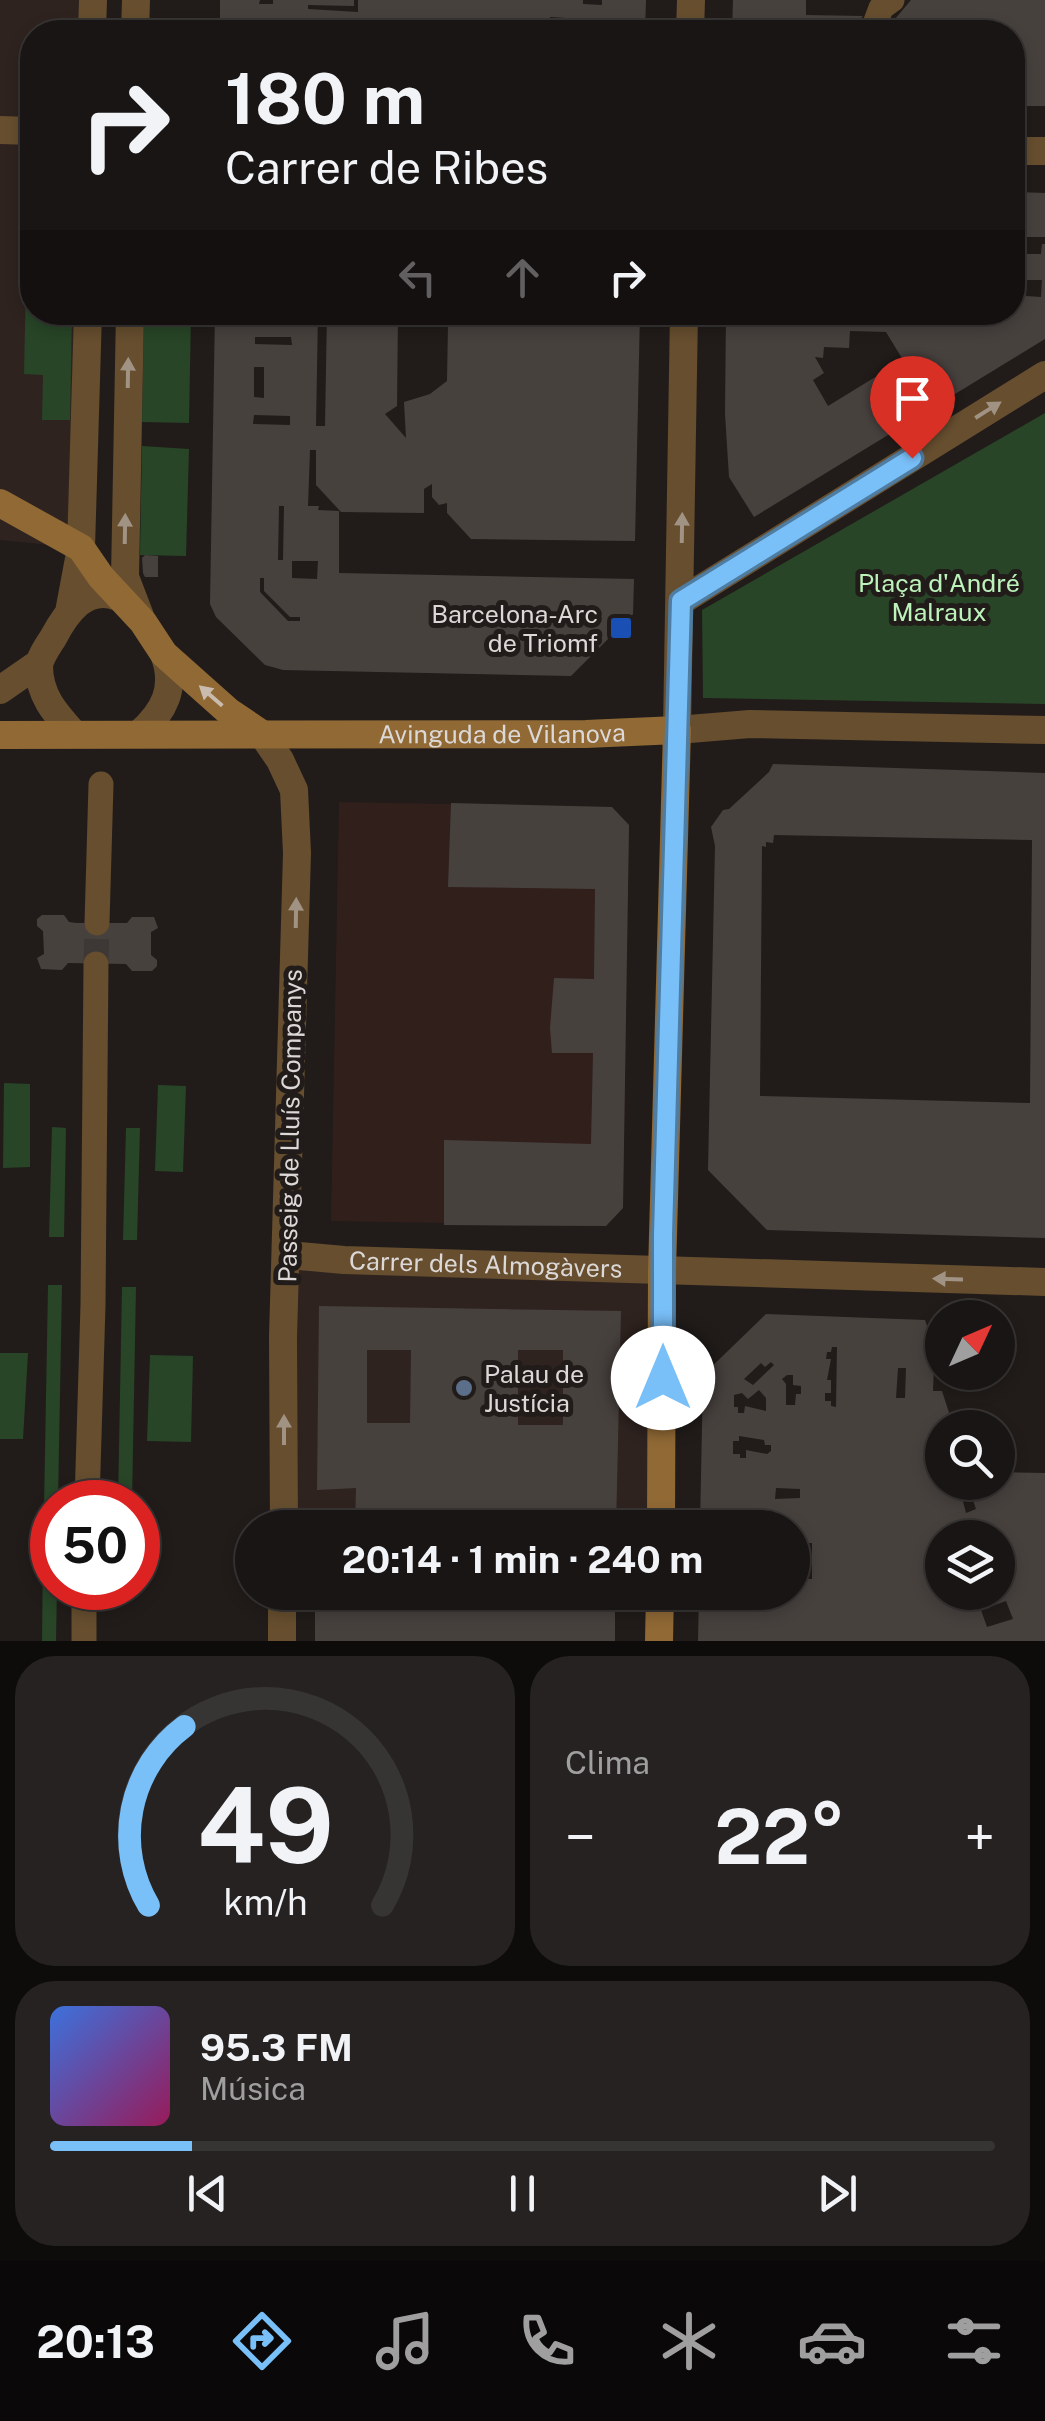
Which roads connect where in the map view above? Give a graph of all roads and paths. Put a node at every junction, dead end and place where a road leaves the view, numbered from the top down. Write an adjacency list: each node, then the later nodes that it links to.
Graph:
1 (892, 0): 2 (street)
2 (876, 20)
3 (88, 325): 8 (street)
4 (130, 325): 12 (street, one-way to 4)
5 (684, 325): 10 (street, one-way to 5)
6 (1045, 375): 10 (street, one-way to 6)
7 (0, 503): 8 (main road)
8 (81, 548): 9 (main road, Passeig de Lluís Companys); 11 (street)
9 (118, 597): 11 (street); 12 (main road, Passeig de Lluís Companys)
10 (681, 601): 16 (street)
11 (69, 612): 14 (street)
12 (143, 622): 13 (main road, Passeig de Lluís Companys)
13 (164, 654): 19 (street); 20 (main road, Passeig de Lluís Companys, one-way to 13)
14 (39, 663): 15 (street); 18 (street)
15 (0, 690)
16 (677, 730): 17 (street, Avinguda de Vilanova); 20 (main road, Avinguda de Vilanova); 26 (main road)
17 (1045, 730)
18 (74, 734): 19 (main road); 21 (main road)
19 (138, 734): 20 (main road)
20 (262, 734): 25 (street, Passeig de Lluís Companys, one-way to 20)
21 (0, 735)
22 (101, 784): 23 (street)
23 (97, 922)
24 (96, 964): 28 (street)
25 (288, 1255): 26 (street, Carrer dels Almogàvers); 29 (street, Passeig de Lluís Companys, one-way to 25)
26 (662, 1272): 27 (street, Carrer dels Almogàvers, one-way to 26); 30 (main road)
27 (1045, 1282)
28 (88, 1480)
29 (284, 1510)
30 (661, 1510)
31 (84, 1610): 34 (street)
32 (282, 1610): 35 (street)
33 (660, 1610): 36 (main road)
34 (84, 1641)
35 (282, 1641)
36 (659, 1641)

